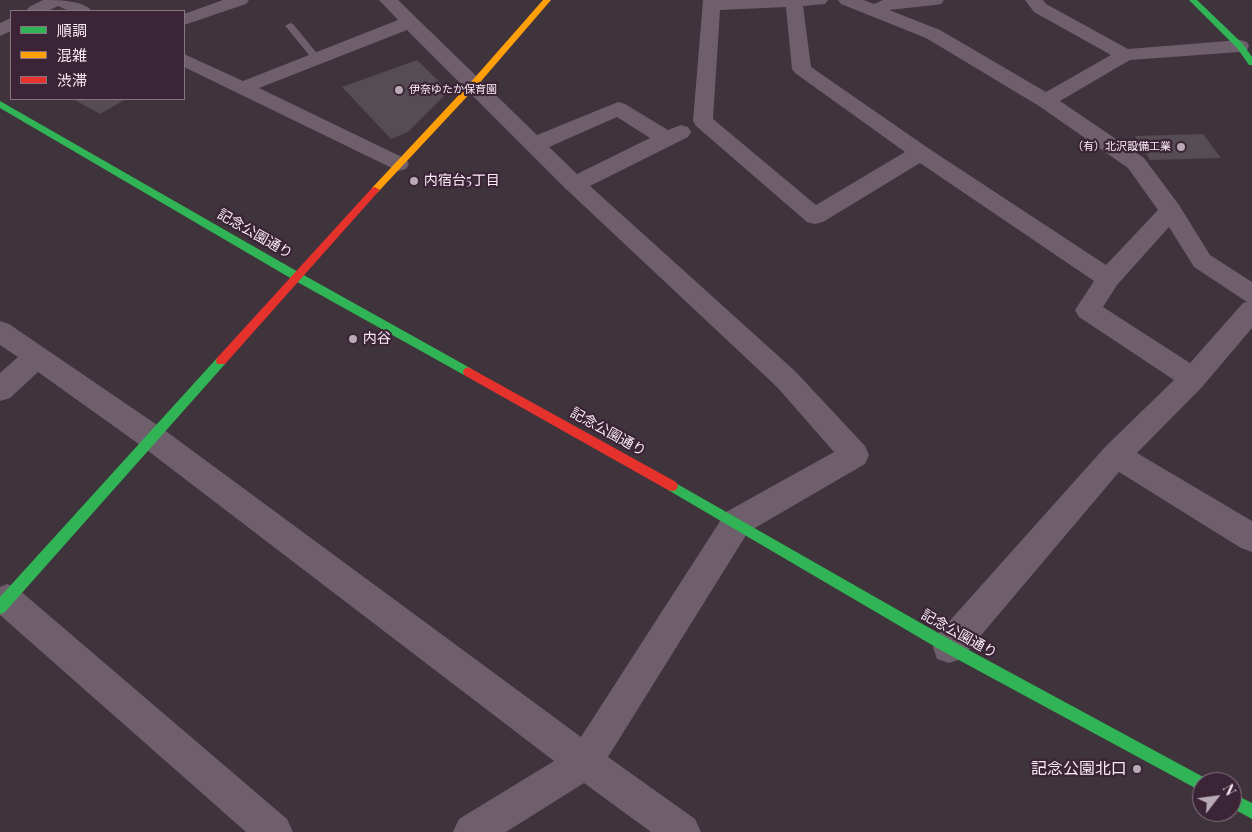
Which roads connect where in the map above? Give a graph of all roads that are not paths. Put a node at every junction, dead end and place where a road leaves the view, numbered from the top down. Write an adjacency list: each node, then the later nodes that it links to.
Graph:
1 (58, 0): 12 (street); 13 (street)
2 (240, 0): 15 (street)
3 (388, 0): 16 (street)
4 (547, 0): 23 (street)
5 (819, 0): 10 (street)
6 (847, 0): 14 (street)
7 (935, 0): 14 (street)
8 (1034, 0): 19 (street)
9 (1193, 0): 18 (street)
10 (794, 2): 11 (street); 30 (street)
11 (712, 3): 27 (street)
12 (38, 10)
13 (80, 10)
14 (876, 12): 25 (street)
15 (185, 20)
16 (410, 22): 20 (street); 23 (street)
17 (290, 26): 20 (lane)
18 (1240, 46): 19 (street); 22 (street)
19 (1125, 55): 25 (street)
20 (317, 59): 24 (street)
21 (185, 60): 24 (street)
22 (1252, 63)
23 (473, 85): 29 (street); 31 (street)
24 (242, 88): 31 (street)
25 (1046, 101): 33 (street)
26 (0, 104): 34 (street, 記念公園通り)
27 (703, 121): 28 (street); 30 (street)
28 (667, 139): 29 (street); 32 (street)
29 (534, 145): 32 (street)
30 (920, 153): 35 (street)
31 (398, 164): 34 (street)
32 (574, 184): 44 (street)
33 (1171, 211): 35 (street); 36 (street)
34 (296, 276): 42 (street); 44 (street, 記念公園通り)
35 (1108, 278): 40 (street)
36 (1252, 294)
37 (1252, 310): 40 (street)
38 (0, 331): 39 (street)
39 (36, 357): 41 (street); 42 (street)
40 (1193, 378): 43 (street)
41 (0, 390)
42 (153, 438): 46 (street); 48 (street)
43 (1116, 456): 45 (street); 47 (street)
44 (737, 522): 47 (street, 記念公園通り); 48 (street)
45 (1252, 538)
46 (3, 604): 50 (street)
47 (949, 647): 49 (street, 記念公園通り)
48 (585, 762): 51 (street); 52 (street)
49 (1192, 779)
50 (274, 832)
51 (472, 832)
52 (682, 832)

